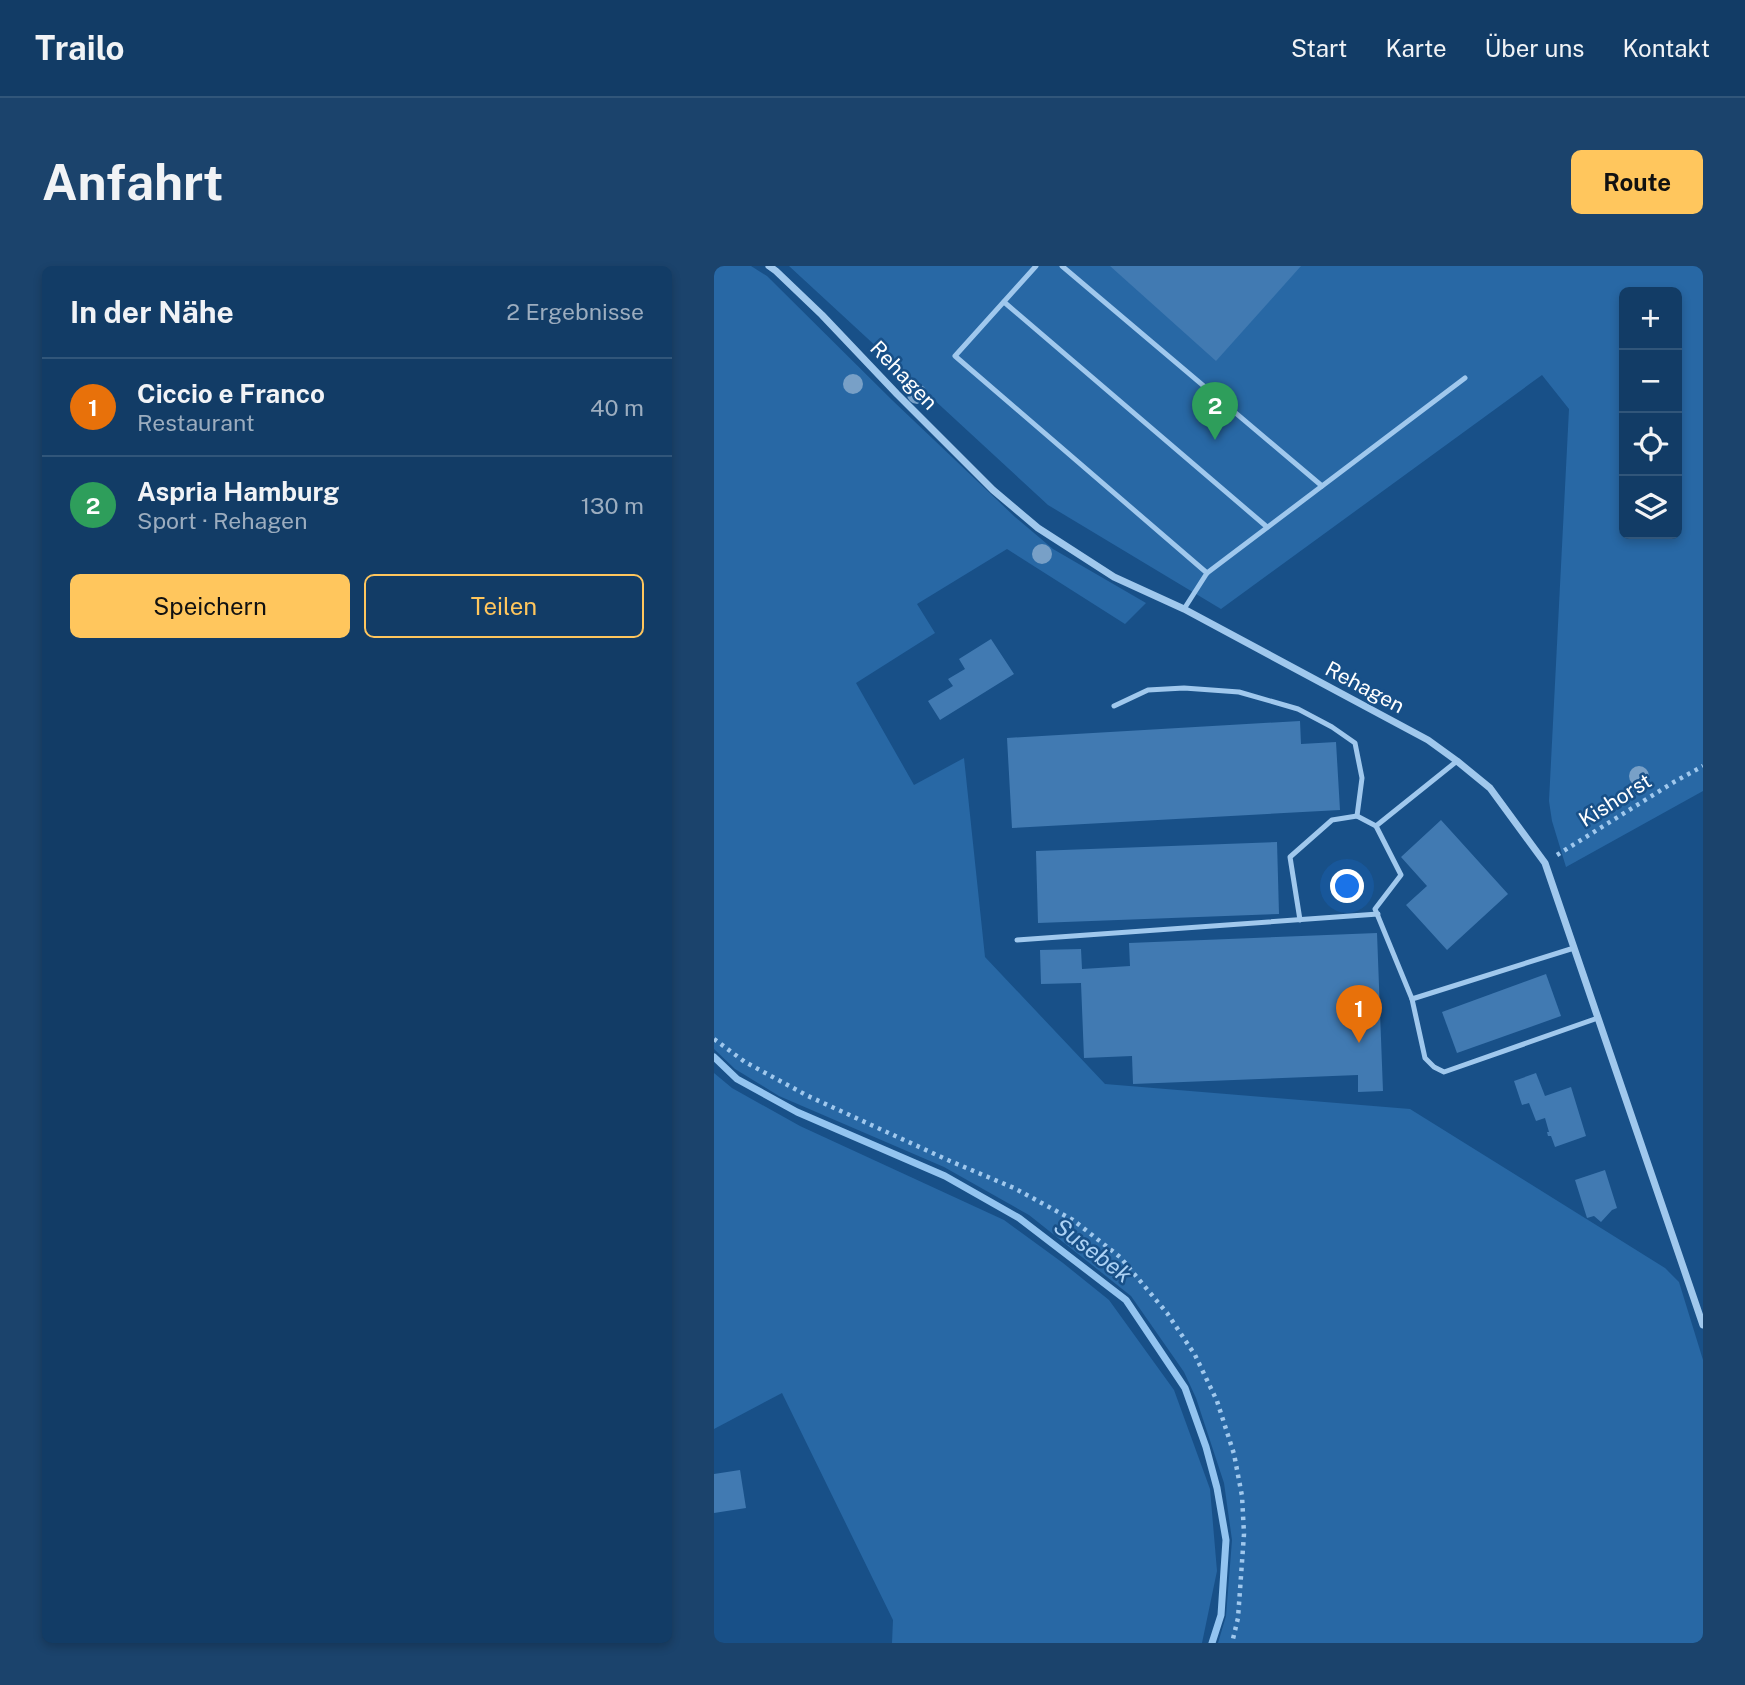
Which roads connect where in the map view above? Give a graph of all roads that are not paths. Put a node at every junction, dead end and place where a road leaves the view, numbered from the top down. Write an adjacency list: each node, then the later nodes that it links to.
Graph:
1 (769, 266): 9 (street, Rehagen)
2 (1036, 266): 4 (lane)
3 (1062, 266): 6 (lane)
4 (1004, 302): 7 (lane); 8 (lane)
5 (1465, 378): 6 (lane)
6 (1322, 486): 7 (lane)
7 (1268, 527): 8 (lane)
8 (1207, 573): 9 (lane)
9 (1184, 609): 11 (street, Rehagen)
10 (1114, 706): 12 (lane)
11 (1457, 761): 13 (lane); 17 (street, Rehagen)
12 (1357, 816): 13 (lane); 15 (lane)
13 (1376, 826): 14 (lane)
14 (1378, 914): 15 (lane); 18 (lane)
15 (1300, 920): 16 (lane)
16 (1017, 940)
17 (1574, 948): 18 (lane); 19 (street, Rehagen)
18 (1412, 999): 19 (lane)
19 (1598, 1018): 20 (street, Rehagen)
20 (1703, 1325)

